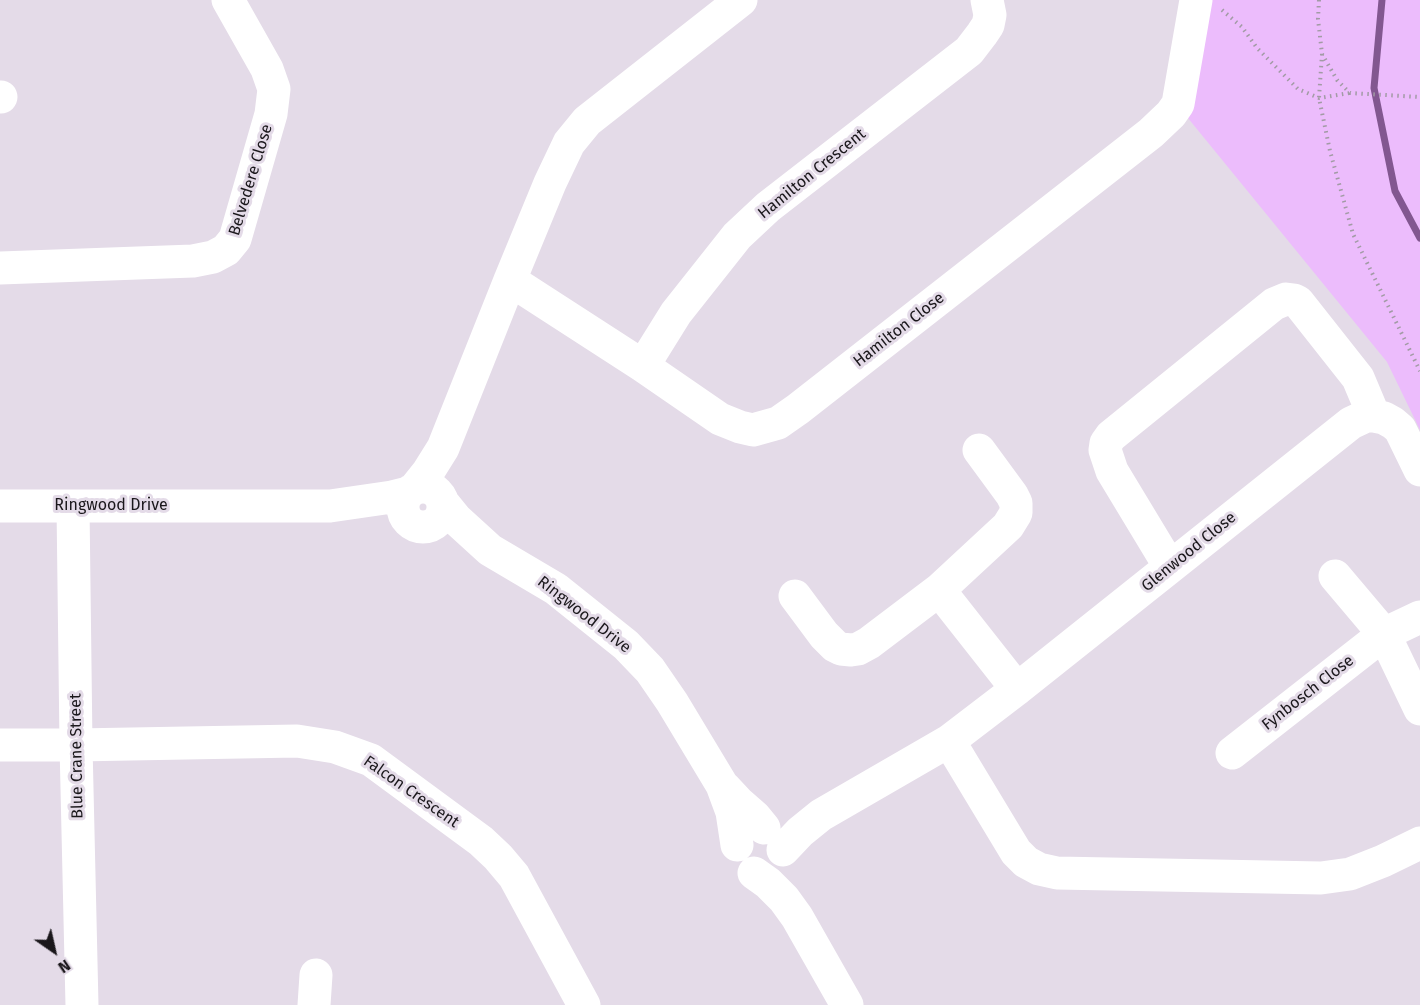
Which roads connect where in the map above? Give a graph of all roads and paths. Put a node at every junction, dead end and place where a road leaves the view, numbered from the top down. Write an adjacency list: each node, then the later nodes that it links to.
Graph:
1 (228, 0): 10 (street, Belvedere Close)
2 (741, 0): 11 (street)
3 (987, 0): 12 (street, Hamilton Crescent)
4 (1319, 0): 6 (path)
5 (1196, 2): 9 (path); 12 (street, Hamilton Close)
6 (1322, 54): 7 (path); 9 (path)
7 (1350, 93): 8 (path); 9 (path)
8 (1420, 97)
9 (1319, 98): 13 (path)
10 (0, 268)
11 (510, 280): 12 (street, Hamilton Close); 17 (street)
12 (643, 366)
13 (1420, 371)
14 (1374, 416): 16 (street); 20 (street, Glenwood Close); 20 (street)
15 (979, 450): 22 (street)
16 (1420, 470)
17 (424, 505): 19 (street, Ringwood Drive); 32 (street, Ringwood Drive)
18 (0, 506): 19 (street, Ringwood Drive)
19 (73, 506): 30 (street, Blue Crane Street)
20 (1170, 567): 26 (street, Glenwood Close)
21 (1335, 576): 25 (street)
22 (939, 590): 23 (street); 26 (street)
23 (795, 596)
24 (1420, 617): 25 (street, Fynbosch Close)
25 (1384, 634): 27 (street); 31 (street, Fynbosch Close)
26 (1017, 689): 28 (street, Glenwood Close)
27 (1420, 709)
28 (949, 741): 32 (street, Glenwood Close); 33 (street)
29 (0, 745): 30 (street, Falcon Crescent)
30 (76, 745): 35 (street, Blue Crane Street); 36 (street, Falcon Crescent)
31 (1233, 753)
32 (767, 841): 34 (street); 34 (street, Glenwood Close)
33 (1420, 843)
34 (797, 917): 37 (street)
35 (82, 1005)
36 (584, 1005)
37 (847, 1005)

